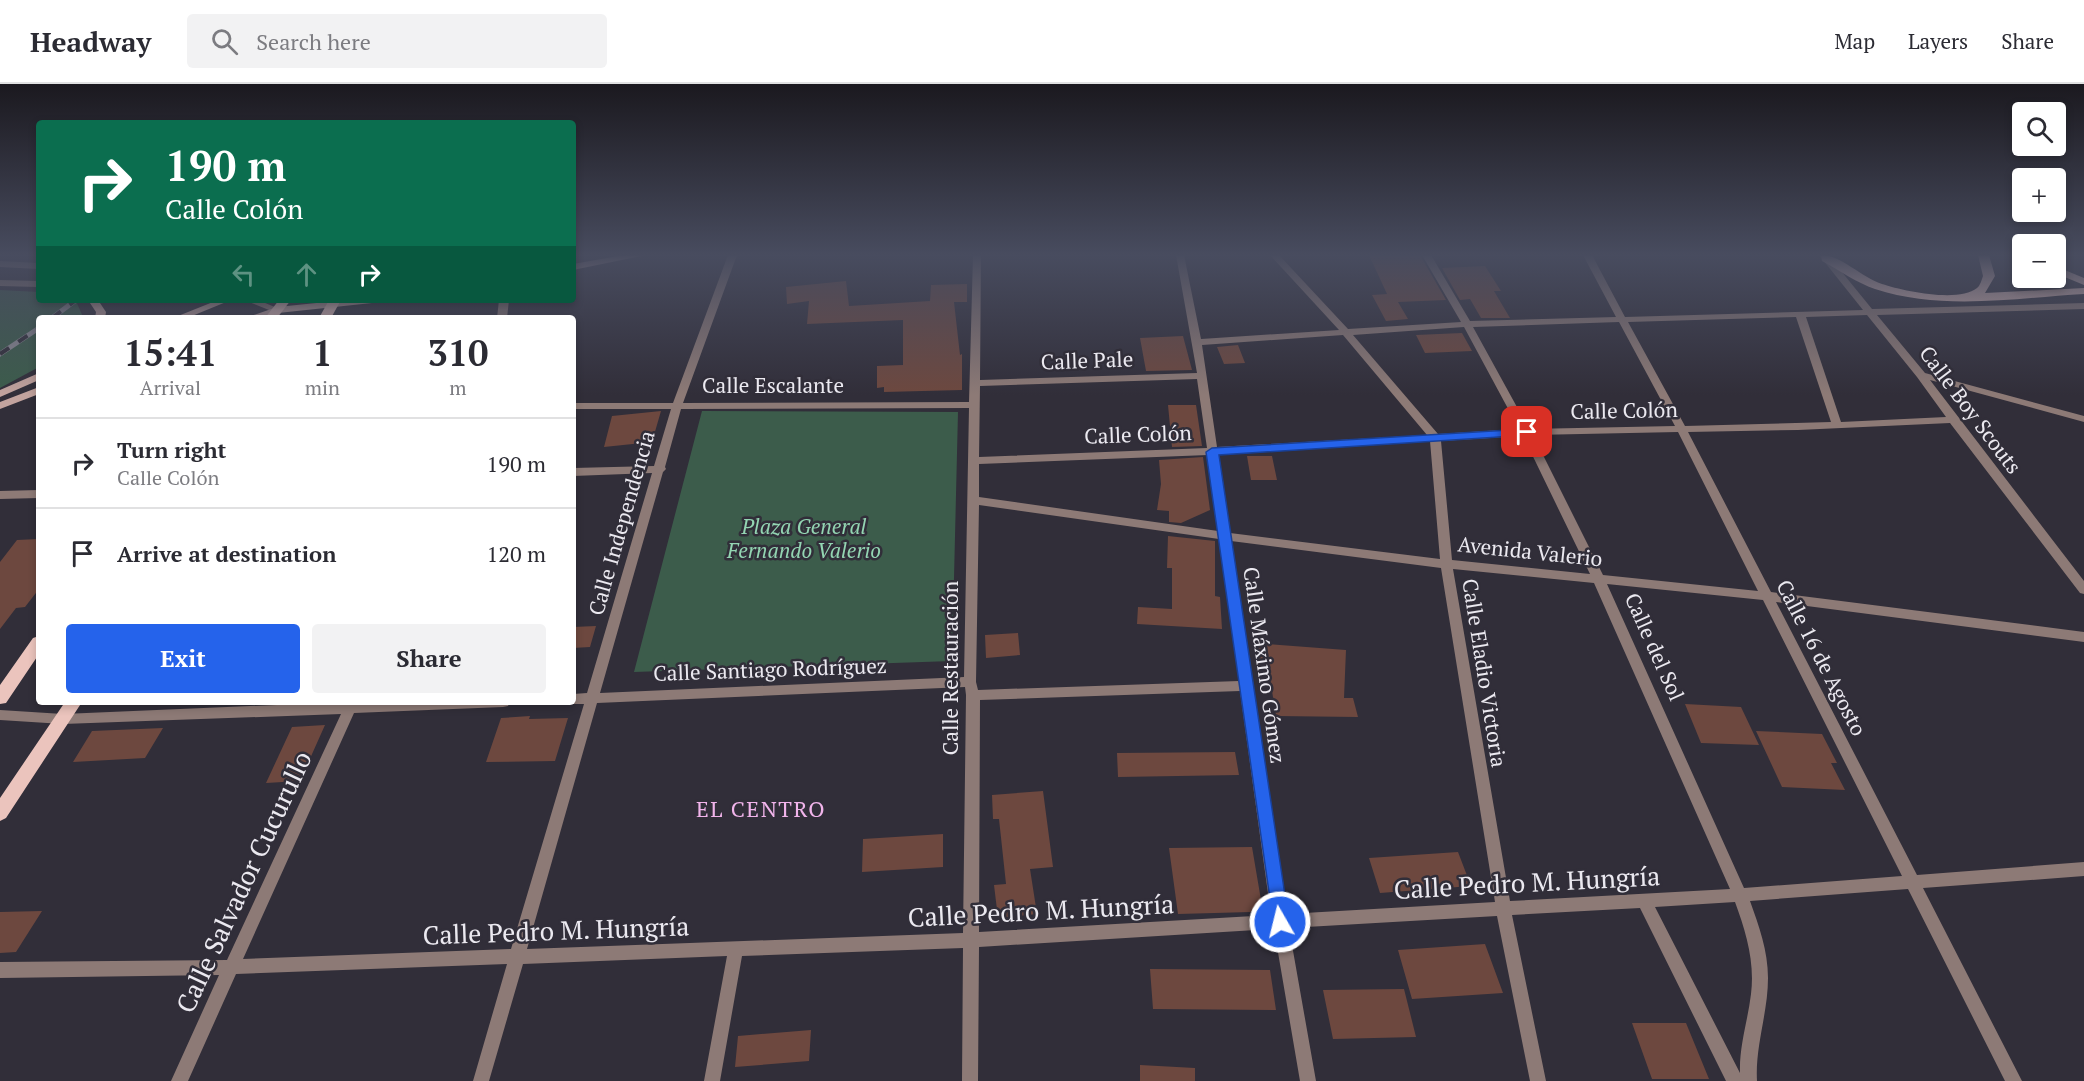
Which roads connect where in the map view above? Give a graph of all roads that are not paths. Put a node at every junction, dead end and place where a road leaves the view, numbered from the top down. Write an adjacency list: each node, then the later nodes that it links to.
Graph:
1 (716, 302): 29 (street, Calle Independencia)
2 (976, 302): 23 (street, Calle Restauración)
3 (1189, 302): 19 (street, Calle Máximo Gómez)
4 (1318, 302): 18 (street)
5 (1455, 302): 17 (street, Calle del Sol)
6 (1611, 302): 16 (street, Calle 16 de Agosto)
7 (1860, 302): 12 (street, Calle Boy Scouts)
8 (218, 303): 15 (main road)
9 (254, 303): 13 (street)
10 (329, 303): 13 (main road)
11 (2084, 306): 12 (street)
12 (1868, 311): 14 (street); 20 (street, Calle Boy Scouts)
13 (274, 314)
14 (1800, 314): 16 (street); 32 (street)
15 (185, 315)
16 (1621, 320): 17 (street); 33 (street, Calle 16 de Agosto)
17 (1469, 324): 18 (street); 34 (street, Calle del Sol)
18 (1345, 330): 19 (street); 35 (street)
19 (1197, 342): 21 (street, Calle Máximo Gómez)
20 (1921, 375): 30 (street); 31 (street, Calle Boy Scouts)
21 (1202, 376): 23 (street, Calle Pale); 36 (street, Calle Máximo Gómez)
22 (36, 377): 25 (main road)
23 (974, 383): 26 (street, Calle Restauración)
24 (36, 391): 27 (main road)
25 (0, 394)
26 (974, 405): 29 (street, Calle Escalante); 37 (street, Calle Restauración)
27 (0, 406)
28 (576, 406): 29 (street, Calle Escalante)
29 (677, 406): 38 (street, Calle Independencia)
30 (2084, 419)
31 (1953, 420): 32 (street, Calle Colón); 46 (street, Calle Boy Scouts)
32 (1837, 425): 33 (street, Calle Colón)
33 (1682, 430): 34 (street, Calle Colón); 47 (street, Calle 16 de Agosto)
34 (1527, 432): 35 (street, Calle Colón); 45 (street, Calle del Sol)
35 (1436, 437): 36 (street, Calle Colón); 44 (street, Calle Eladio Victoria)
36 (1212, 452): 37 (street, Calle Colón); 43 (street, Calle Máximo Gómez)
37 (973, 461): 42 (street, Calle Restauración)
38 (661, 469): 39 (street); 53 (street, Calle Independencia)
39 (576, 472)
40 (36, 494): 41 (street)
41 (0, 495)
42 (972, 500): 43 (street, Avenida Valerio); 51 (street, Calle Restauración)
43 (1224, 536): 44 (street, Avenida Valerio); 50 (street, Calle Máximo Gómez)
44 (1446, 564): 45 (street, Avenida Valerio); 64 (street, Calle Eladio Victoria)
45 (1600, 578): 47 (street, Avenida Valerio); 62 (street, Calle del Sol)
46 (2084, 590)
47 (1765, 596): 48 (street, Avenida Valerio); 61 (street, Calle 16 de Agosto)
48 (2084, 637)
49 (36, 646): 52 (main road)
50 (1246, 686): 51 (street, Calle Santiago Rodríguez); 65 (street, Calle Máximo Gómez)
51 (971, 688): 53 (street, Calle Santiago Rodríguez); 66 (street, Calle Restauración)
52 (0, 698)
53 (594, 698): 54 (street, Calle Santiago Rodríguez); 68 (street, Calle Independencia)
54 (576, 699)
55 (72, 705): 58 (main road)
56 (351, 705): 58 (street); 69 (street, Calle Salvador Cucurullo)
57 (0, 716): 58 (street)
58 (63, 719): 59 (main road)
59 (0, 813)
60 (2084, 869): 61 (street, Calle Pedro M. Hungría)
61 (1910, 880): 62 (street, Calle Pedro M. Hungría); 79 (street, Calle 16 de Agosto)
62 (1740, 895): 63 (street, Calle Pedro M. Hungría); 78 (street, Calle del Sol)
63 (1644, 900): 64 (street, Calle Pedro M. Hungría); 77 (street)
64 (1503, 907): 65 (street, Calle Pedro M. Hungría); 76 (street, Calle Eladio Victoria)
65 (1280, 922): 66 (street, Calle Pedro M. Hungría); 75 (street, Calle Máximo Gómez)
66 (970, 940): 67 (street, Calle Pedro M. Hungría); 74 (street, Calle Restauración)
67 (736, 948): 68 (street, Calle Pedro M. Hungría); 73 (street)
68 (520, 956): 69 (street, Calle Pedro M. Hungría); 72 (street, Calle Independencia)
69 (232, 967): 70 (street, Calle Pedro M. Hungría); 71 (street, Calle Salvador Cucurullo)
70 (0, 970)
71 (179, 1081)
72 (481, 1081)
73 (712, 1081)
74 (970, 1081)
75 (1308, 1081)
76 (1538, 1081)
77 (1735, 1081)
78 (1749, 1081)
79 (2014, 1081)

